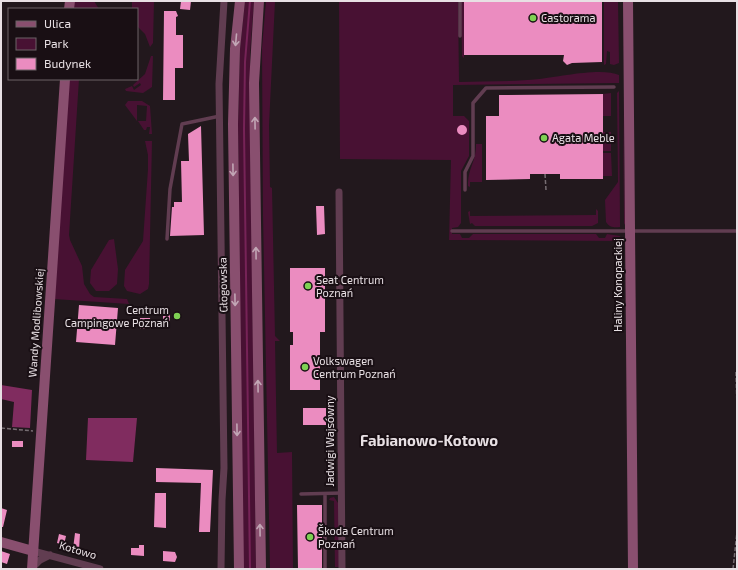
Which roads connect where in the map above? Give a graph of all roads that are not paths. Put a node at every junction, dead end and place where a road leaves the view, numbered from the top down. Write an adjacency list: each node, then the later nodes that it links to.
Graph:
1 (224, 1): 9 (street)
2 (240, 1): 27 (main road, Głogowska, one-way to 27)
3 (259, 1): 28 (main road, one-way to 3)
4 (460, 1): 6 (lane)
5 (628, 1): 13 (main road, Haliny Konopackiej)
6 (460, 36)
7 (65, 80): 19 (main road, Wandy Modlibowskiej)
8 (614, 87): 10 (lane)
9 (220, 116): 15 (lane); 26 (street)
10 (465, 190)
11 (339, 192): 16 (street, Jadwigi Wajsówny)
12 (452, 231): 13 (lane)
13 (630, 231): 14 (lane); 31 (main road, Haliny Konopackiej)
14 (737, 231)
15 (167, 239)
16 (342, 493): 18 (lane); 30 (street, Jadwigi Wajsówny)
17 (301, 494): 18 (lane)
18 (325, 494): 29 (lane)
19 (34, 531): 21 (main road); 22 (main road, Wandy Modlibowskiej)
20 (1, 542): 21 (main road, Kotowo)
21 (14, 545): 22 (main road, Kotowo)
22 (33, 551): 23 (street, Kotowo); 24 (main road, Wandy Modlibowskiej)
23 (50, 555): 24 (street, Kotowo); 25 (street, Kotowo)
24 (32, 568)
25 (100, 569)
26 (221, 569)
27 (239, 569)
28 (261, 569)
29 (325, 569)
30 (342, 569)
31 (633, 569)

